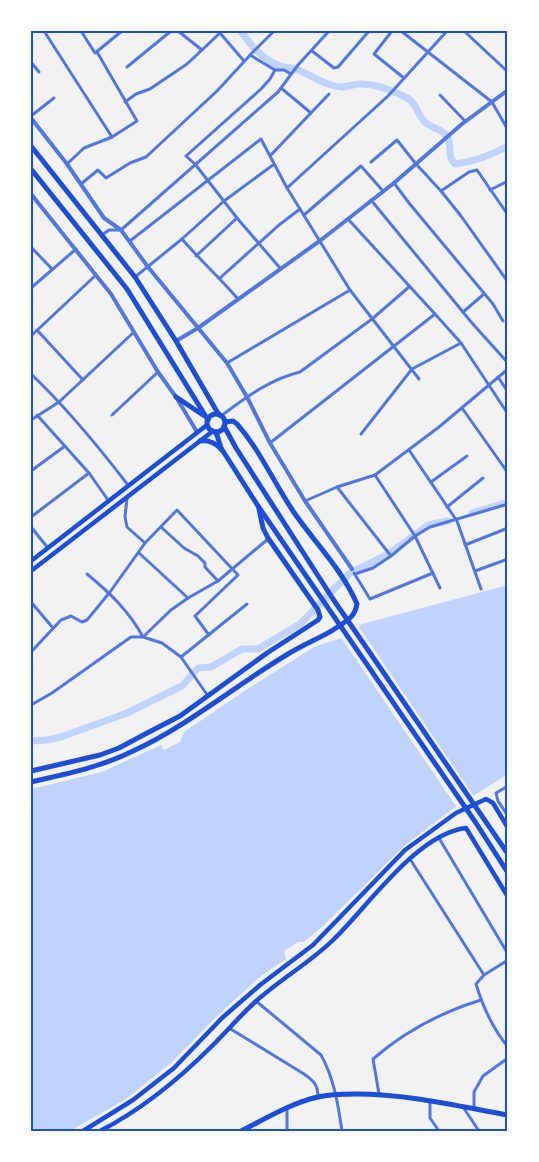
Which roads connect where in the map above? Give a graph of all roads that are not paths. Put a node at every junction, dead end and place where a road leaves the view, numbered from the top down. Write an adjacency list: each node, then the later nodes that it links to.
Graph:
1 (44, 31): 38 (street)
2 (80, 31): 16 (street)
3 (122, 31): 16 (street)
4 (171, 31): 21 (street)
5 (178, 31): 14 (street)
6 (274, 31): 18 (street)
7 (329, 31): 15 (street)
8 (369, 31): 15 (street)
9 (392, 31): 26 (street)
10 (401, 31): 17 (street)
11 (447, 31): 17 (street)
12 (464, 31): 24 (street)
13 (221, 32): 14 (street); 20 (street)
14 (202, 50): 32 (street)
15 (312, 51): 25 (street)
16 (97, 52): 32 (street)
17 (428, 52): 26 (street); 33 (street)
18 (251, 53): 20 (street); 22 (street)
19 (31, 62): 23 (street)
20 (244, 62): 49 (street)
21 (127, 68)
22 (275, 70): 25 (street); 43 (street)
23 (39, 72)
24 (508, 72)
25 (292, 73): 27 (street)
26 (404, 78): 51 (street)
27 (281, 88): 34 (street); 43 (street)
28 (508, 90): 33 (street)
29 (329, 94): 34 (street)
30 (440, 95): 36 (street)
31 (54, 98): 35 (street)
32 (124, 102): 38 (street)
33 (492, 102): 36 (street); 37 (street)
34 (311, 113): 40 (street)
35 (31, 117): 42 (street)
36 (465, 121): 44 (street)
37 (508, 130)
38 (112, 137): 42 (street)
39 (32, 146): 64 (main road)
40 (270, 156): 45 (street); 47 (street)
41 (371, 162): 44 (street)
42 (67, 164): 49 (street)
43 (195, 164): 47 (street); 63 (street)
44 (416, 164): 50 (street); 54 (street)
45 (273, 165): 51 (street); 57 (street)
46 (33, 171): 115 (main road)
47 (207, 180): 57 (street); 67 (street)
48 (508, 181): 52 (street)
49 (81, 184): 63 (street)
50 (394, 184): 53 (street); 82 (street)
51 (286, 188): 58 (street)
52 (490, 190): 54 (street); 60 (street)
53 (383, 191): 56 (street); 59 (street)
54 (441, 191): 78 (street)
55 (31, 194): 70 (street)
56 (372, 200): 62 (street); 84 (street)
57 (224, 201): 61 (street); 65 (street)
58 (300, 209): 59 (street); 68 (street)
59 (304, 215): 66 (street)
60 (508, 215)
61 (237, 218): 68 (street); 71 (street)
62 (348, 220): 66 (street); 79 (street)
63 (121, 230): 64 (street); 67 (street)
64 (102, 235): 76 (main road)
65 (182, 239): 71 (street); 72 (street)
66 (321, 240): 73 (street); 81 (street)
67 (130, 241): 72 (street)
68 (258, 243): 73 (street); 77 (street)
69 (31, 247): 74 (street)
70 (76, 248): 74 (street); 75 (street)
71 (196, 256): 77 (street)
72 (148, 267): 76 (street); 88 (street)
73 (280, 268): 83 (street)
74 (52, 269): 80 (street)
75 (96, 275): 89 (street); 90 (street)
76 (135, 277): 92 (main road)
77 (220, 278): 83 (street)
78 (508, 282)
79 (409, 287): 85 (street); 86 (street)
80 (31, 288)
81 (350, 290): 86 (street); 95 (street)
82 (484, 294): 84 (street); 87 (street)
83 (238, 299): 88 (street)
84 (462, 312): 96 (street)
85 (434, 314): 93 (street); 94 (street)
86 (372, 319): 94 (street); 107 (street)
87 (503, 321)
88 (198, 328): 92 (street); 95 (street)
89 (37, 330): 91 (street); 103 (street)
90 (134, 332): 99 (street); 103 (street)
91 (31, 336)
92 (176, 341): 113 (main road)
93 (461, 343): 97 (street); 104 (street)
94 (394, 347): 97 (street); 121 (street)
95 (227, 363): 107 (street)
96 (508, 363)
97 (412, 369): 102 (street); 119 (street)
98 (508, 369): 101 (street)
99 (158, 372): 106 (street); 112 (street)
100 (31, 374): 108 (street)
101 (498, 378): 104 (street); 105 (street)
102 (419, 379)
103 (84, 380): 108 (street)
104 (489, 385): 109 (street); 110 (street)
105 (508, 392)
106 (176, 397): 115 (main road); 117 (street)
107 (246, 397): 113 (street); 121 (street)
108 (59, 402): 111 (street); 132 (street)
109 (462, 408): 123 (street); 128 (street)
110 (508, 414)
111 (37, 415): 114 (street); 122 (street)
112 (112, 415)
113 (220, 416): 115 (main road); 116 (main road)
114 (31, 420)
115 (207, 420): 117 (main road); 118 (main road)
116 (224, 424): 118 (main road); 175 (main road); 180 (main road)
117 (197, 432): 132 (main road)
118 (214, 432): 120 (main road); 124 (main road)
119 (360, 434)
120 (200, 441): 124 (main road); 134 (main road)
121 (270, 442): 136 (street)
122 (65, 446): 126 (street); 127 (street)
123 (409, 450): 129 (street); 131 (street)
124 (224, 452): 138 (main road)
125 (467, 456): 131 (street)
126 (31, 471)
127 (89, 472): 135 (street); 140 (street)
128 (508, 473)
129 (375, 475): 133 (street); 145 (street)
130 (483, 478): 139 (street)
131 (431, 482): 139 (street)
132 (128, 485): 135 (main road)
133 (338, 486): 136 (street); 151 (street)
134 (127, 497): 147 (street); 155 (main road)
135 (108, 500): 149 (main road)
136 (305, 501): 157 (street)
137 (508, 504): 141 (street)
138 (258, 506): 146 (main road); 182 (main road)
139 (447, 507): 141 (street)
140 (31, 517)
141 (457, 520): 145 (street); 148 (street)
142 (31, 527): 149 (street)
143 (161, 527): 147 (street); 154 (street); 160 (street)
144 (508, 528): 148 (street)
145 (414, 534): 151 (street); 158 (street)
146 (268, 538): 154 (street); 172 (main road)
147 (145, 543): 150 (street)
148 (465, 545): 156 (street)
149 (49, 548): 153 (main road)
150 (139, 552): 163 (street); 164 (street)
151 (391, 555): 157 (street)
152 (508, 559): 156 (street)
153 (31, 561)
154 (232, 568): 160 (street); 168 (street)
155 (31, 571)
156 (475, 571): 162 (street)
157 (354, 572): 158 (street)
158 (433, 573): 161 (street)
159 (87, 574): 163 (street)
160 (218, 581): 164 (street)
161 (440, 588)
162 (481, 589)
163 (110, 592): 167 (street); 169 (street)
164 (188, 598): 169 (street)
165 (31, 602): 167 (street)
166 (247, 604): 168 (street)
167 (53, 628): 170 (street)
168 (209, 635): 171 (street)
169 (143, 637): 171 (street); 173 (street)
170 (31, 652)
171 (181, 657): 172 (street)
172 (209, 696): 174 (main road)
173 (31, 705)
174 (31, 771)
175 (31, 782)
176 (508, 786): 177 (street)
177 (508, 816)
178 (508, 828): 200 (main road)
179 (439, 838): 181 (main road); 183 (main road); 184 (street)
180 (508, 854)
181 (410, 859): 186 (street); 188 (main road)
182 (508, 873)
183 (508, 897)
184 (508, 954)
185 (508, 960): 186 (street)
186 (484, 975): 187 (street)
187 (481, 1000): 190 (street); 193 (street)
188 (256, 1001): 189 (main road); 192 (street)
189 (228, 1027): 194 (street); 201 (main road)
190 (508, 1047)
191 (508, 1058): 198 (street)
192 (337, 1094): 193 (main road); 194 (main road); 204 (street)
193 (379, 1094): 195 (main road)
194 (318, 1097): 197 (main road)
195 (430, 1100): 196 (main road); 205 (street)
196 (462, 1106): 198 (main road); 206 (street)
197 (287, 1108): 202 (main road); 203 (street)
198 (474, 1109): 199 (main road)
199 (508, 1115)
200 (83, 1131)
201 (100, 1131)
202 (241, 1131)
203 (287, 1131)
204 (342, 1131)
205 (439, 1131)
206 (479, 1131)

